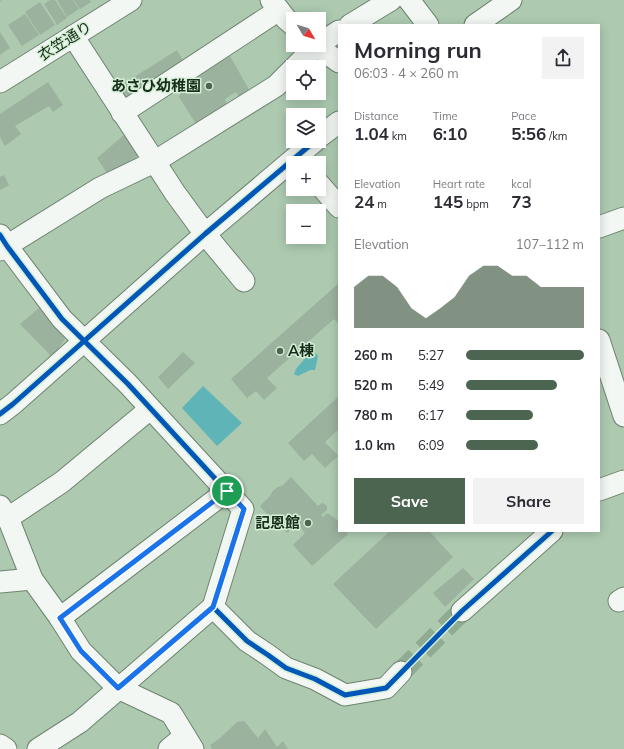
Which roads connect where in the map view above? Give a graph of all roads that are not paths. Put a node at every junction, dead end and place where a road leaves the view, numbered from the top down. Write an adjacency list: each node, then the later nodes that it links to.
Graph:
1 (131, 0): 10 (street, 衣笠通り)
2 (391, 0): 6 (street)
3 (409, 0): 7 (street)
4 (511, 0): 8 (street)
5 (281, 12): 18 (street)
6 (352, 24)
7 (427, 24)
8 (476, 24)
9 (338, 33): 11 (street)
10 (73, 36): 17 (street, 衣笠通り); 18 (street)
11 (326, 40)
12 (310, 52): 14 (street)
13 (326, 52): 15 (street)
14 (302, 60)
15 (338, 61)
16 (286, 76): 23 (street)
17 (0, 82)
18 (122, 113): 23 (street)
19 (338, 123): 20 (street)
20 (326, 132)
21 (309, 148): 22 (street)
22 (302, 156)
23 (154, 162): 29 (street); 30 (street)
24 (286, 170): 29 (street)
25 (326, 192): 26 (street)
26 (338, 206)
27 (624, 218): 28 (street)
28 (600, 227)
29 (205, 234): 31 (street); 32 (street)
30 (2, 244): 32 (street)
31 (244, 281)
32 (84, 340): 34 (street); 35 (street)
33 (600, 343): 36 (street)
34 (150, 409): 39 (street); 40 (street)
35 (0, 414)
36 (624, 416)
37 (624, 481): 38 (street)
38 (600, 490)
39 (227, 491): 44 (street); 46 (street)
40 (4, 512): 42 (street)
41 (551, 532): 45 (street)
42 (32, 579): 43 (street); 46 (street)
43 (0, 582)
44 (213, 607): 47 (street); 48 (street)
45 (462, 611)
46 (60, 618): 48 (street)
47 (401, 672)
48 (118, 688): 49 (street); 52 (street)
49 (189, 742): 53 (street)
50 (0, 745): 51 (street)
51 (6, 749)
52 (38, 749)
53 (169, 749)

